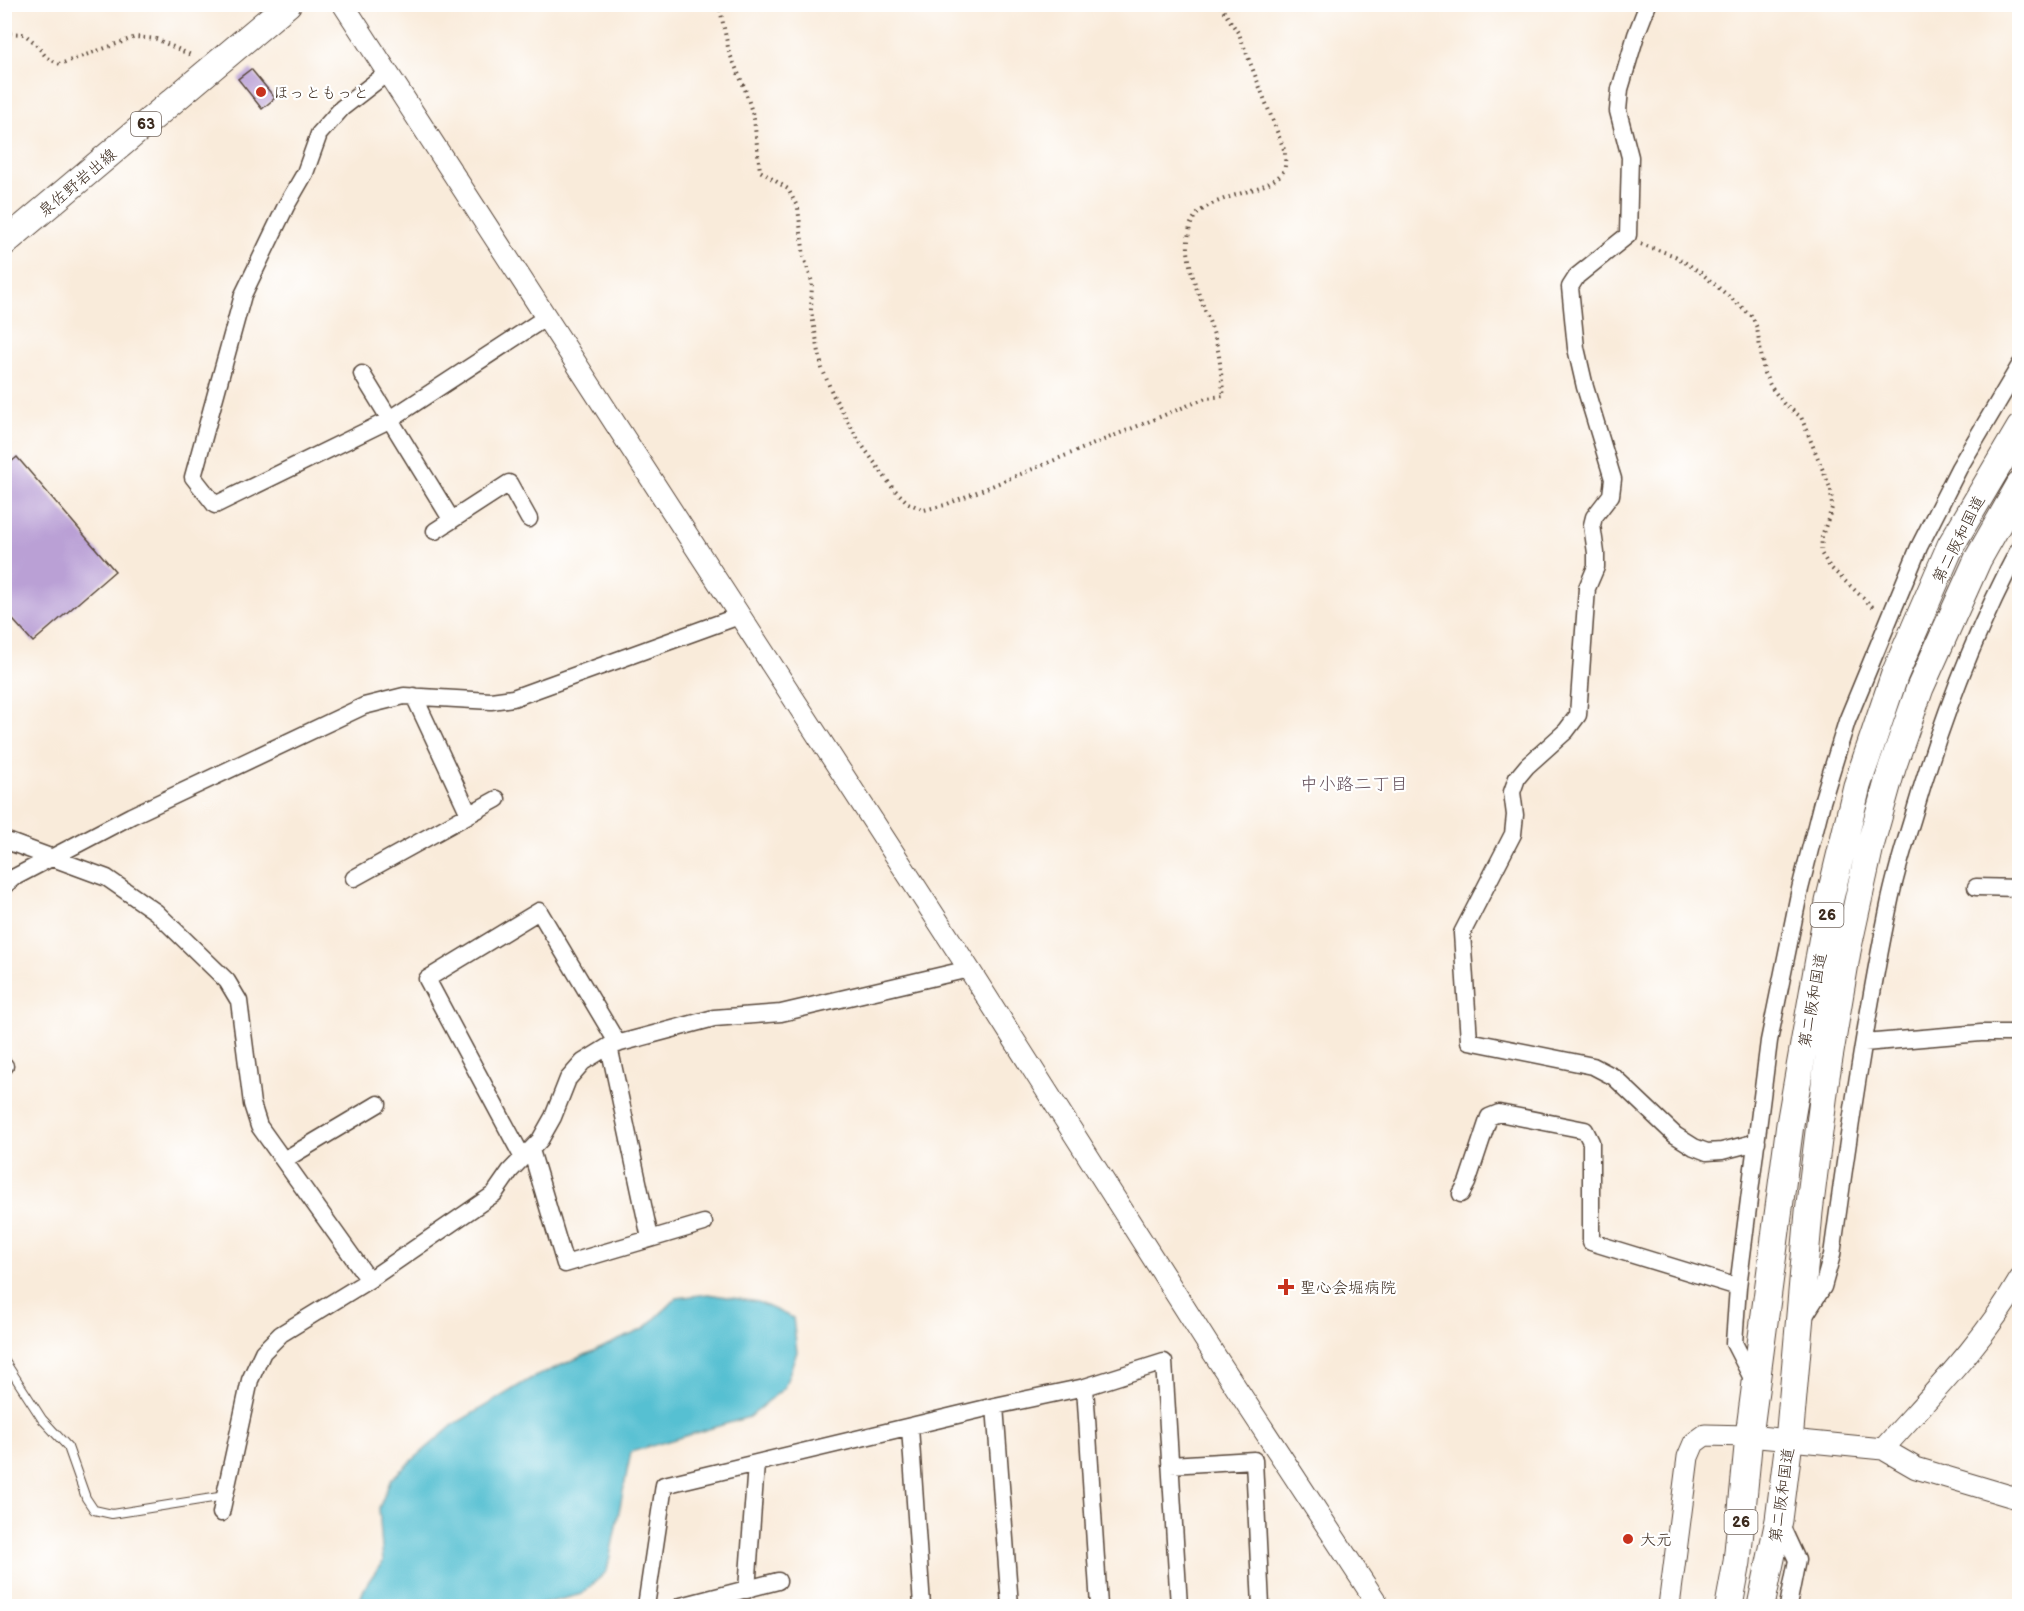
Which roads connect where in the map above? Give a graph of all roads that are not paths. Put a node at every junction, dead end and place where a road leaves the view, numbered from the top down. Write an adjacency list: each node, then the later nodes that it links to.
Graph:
1 (288, 4): 5 (main road, 泉佐野岩出線 / 63)
2 (342, 4): 4 (street)
3 (1648, 4): 31 (street)
4 (387, 73): 6 (street); 9 (street)
5 (4, 243)
6 (545, 318): 9 (street); 16 (street)
7 (2019, 365): 31 (street)
8 (362, 374): 9 (street)
9 (388, 420): 12 (street)
10 (2019, 428): 42 (highway, 第二阪和国道 / 26)
11 (2019, 484): 40 (highway, 第二阪和国道 / 26)
12 (451, 519): 13 (street); 14 (street)
13 (529, 519)
14 (435, 531)
15 (2019, 547): 28 (street)
16 (739, 616): 17 (street); 26 (street)
17 (414, 696): 19 (street); 21 (street)
18 (497, 799): 19 (street)
19 (470, 814): 22 (street)
20 (4, 840): 21 (street)
21 (51, 858): 23 (street); 33 (street)
22 (354, 878)
23 (4, 886)
24 (1976, 887): 25 (street)
25 (2019, 888)
26 (969, 969): 29 (street); 64 (street)
27 (2019, 1033): 28 (street)
28 (1864, 1043): 40 (street)
29 (614, 1045): 32 (street); 32 (street); 36 (street)
30 (378, 1104): 33 (street)
31 (1757, 1142): 39 (street)
32 (527, 1154): 36 (street); 38 (street)
33 (284, 1160): 38 (street)
34 (1461, 1194): 39 (street)
35 (704, 1222): 36 (street)
36 (650, 1238)
37 (2019, 1279): 48 (street)
38 (369, 1280): 51 (street)
39 (1738, 1287): 42 (street)
40 (1799, 1326): 47 (highway, 第二阪和国道 / 26)
41 (4, 1360): 51 (lane)
42 (1756, 1385): 46 (highway, 第二阪和国道 / 26)
43 (1085, 1387): 44 (street); 50 (street); 61 (street)
44 (995, 1406): 45 (street); 60 (street)
45 (910, 1427): 49 (street); 59 (street)
46 (1749, 1436): 47 (street); 65 (street); 66 (highway, 第二阪和国道 / 26)
47 (1789, 1441): 48 (street); 54 (highway, 第二阪和国道 / 26)
48 (1883, 1449): 52 (street)
49 (756, 1464): 56 (street); 57 (street)
50 (1170, 1464): 62 (street); 63 (street)
51 (225, 1496): 53 (street)
52 (2019, 1499)
53 (221, 1513)
54 (1779, 1520): 67 (highway, 第二阪和国道 / 26); 68 (street)
55 (778, 1581): 56 (street)
56 (747, 1590): 58 (street)
57 (646, 1606)
58 (681, 1606)
59 (922, 1606)
60 (1010, 1606)
61 (1099, 1606)
62 (1179, 1606)
63 (1261, 1606)
64 (1379, 1606)
65 (1669, 1606)
66 (1729, 1606)
67 (1761, 1606)
68 (1788, 1606)

